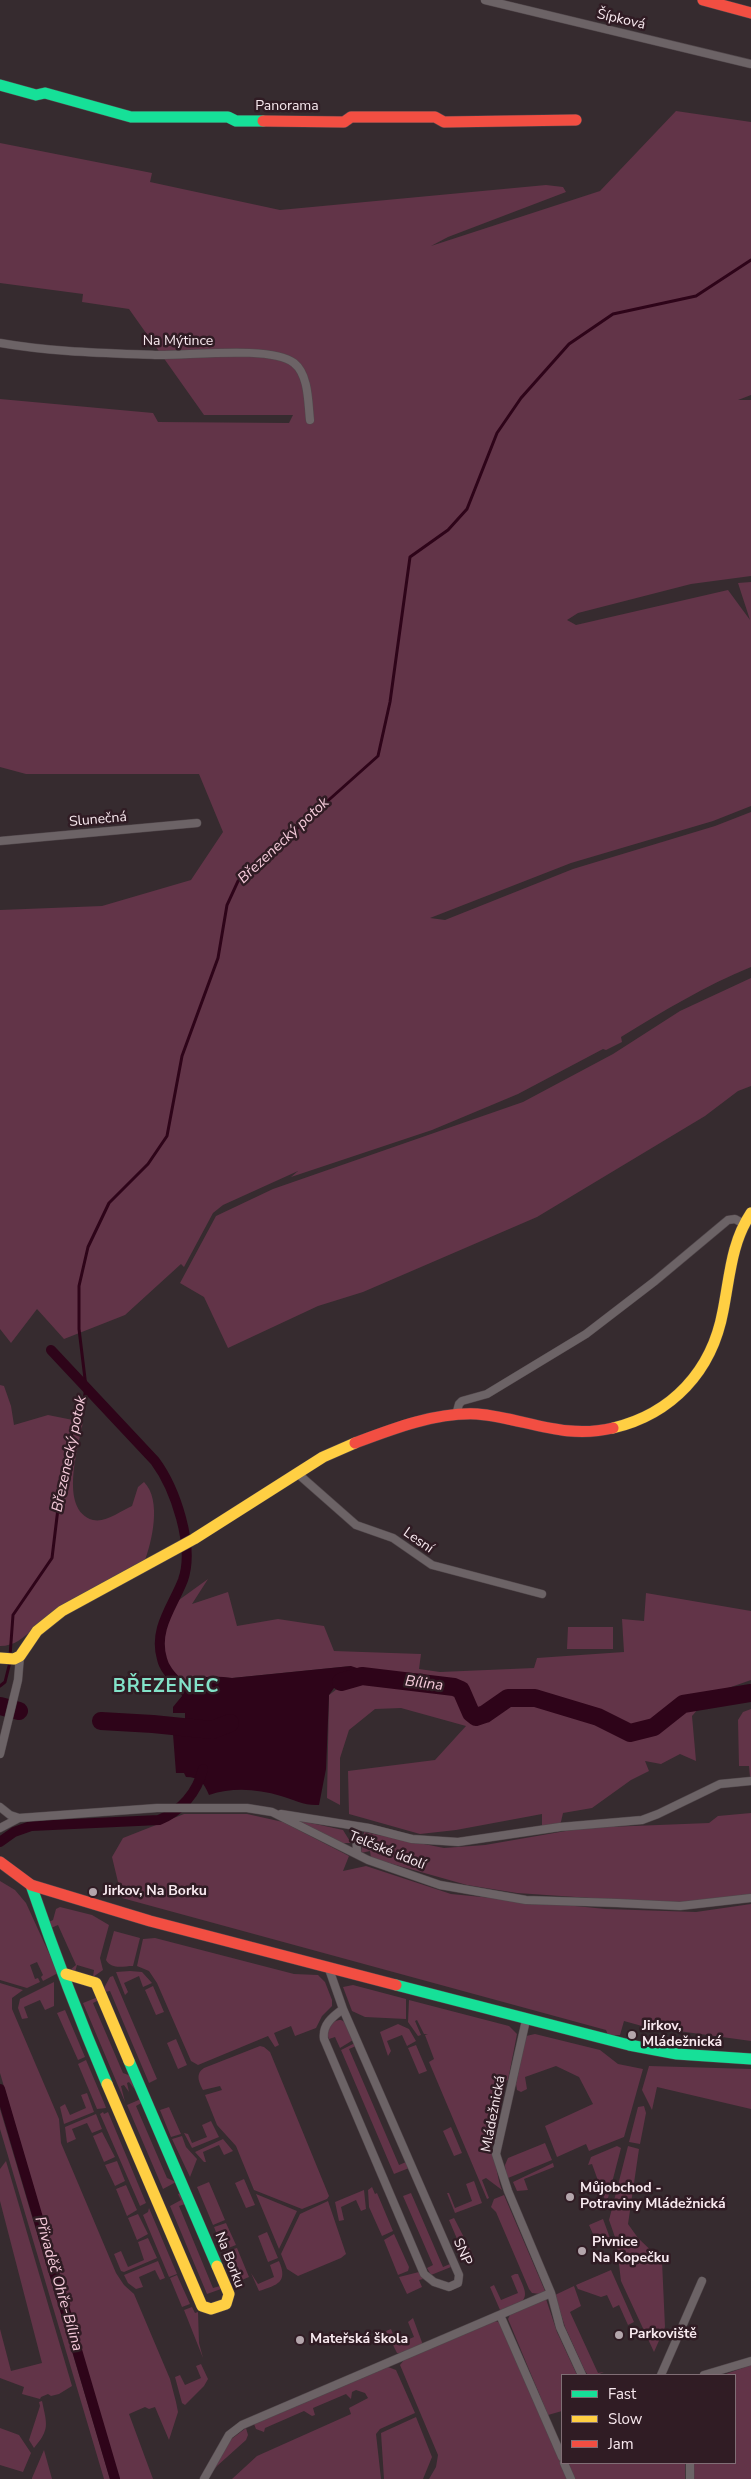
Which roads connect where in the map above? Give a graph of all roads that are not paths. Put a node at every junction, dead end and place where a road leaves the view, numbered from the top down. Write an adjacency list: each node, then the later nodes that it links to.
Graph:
1 (485, 0): 4 (street, Šípková)
2 (704, 0): 3 (street)
3 (751, 13)
4 (751, 64)
5 (0, 85): 6 (street, Panorama)
6 (576, 120)
7 (0, 343): 8 (street, Na Mýtince)
8 (310, 420)
9 (198, 823): 10 (street, Slunečná)
10 (0, 840)
11 (751, 1213): 12 (street)
12 (744, 1224): 13 (street); 13 (street)
13 (456, 1415): 14 (street)
14 (297, 1473): 15 (street, Lesní); 16 (street)
15 (542, 1594)
16 (10, 1658): 17 (street)
17 (0, 1754)
18 (751, 1781): 22 (street)
19 (0, 1807): 21 (street)
20 (272, 1812): 21 (street, Telčské údolí); 22 (street); 24 (street, Telčské údolí)
21 (19, 1818): 23 (street)
22 (356, 1826): 24 (street)
23 (0, 1828)
24 (357, 1854): 27 (street, Telčské údolí)
25 (3, 1865): 26 (street)
26 (31, 1885): 28 (street); 29 (street, Na Borku)
27 (751, 1898)
28 (329, 1969): 30 (street, SNP); 31 (street)
29 (66, 1974): 29 (street, Na Borku)
30 (343, 2009): 30 (street, SNP)
31 (526, 2020): 32 (street); 34 (street, Mládežnická)
32 (751, 2059)
33 (702, 2281): 38 (street)
34 (551, 2293): 35 (street); 37 (street, Mládežnická)
35 (500, 2315): 40 (street); 43 (street)
36 (751, 2361): 39 (street)
37 (582, 2374)
38 (661, 2374)
39 (707, 2374)
40 (561, 2456)
41 (564, 2464): 44 (street)
42 (690, 2464): 45 (street)
43 (204, 2479)
44 (571, 2479)
45 (690, 2479)

